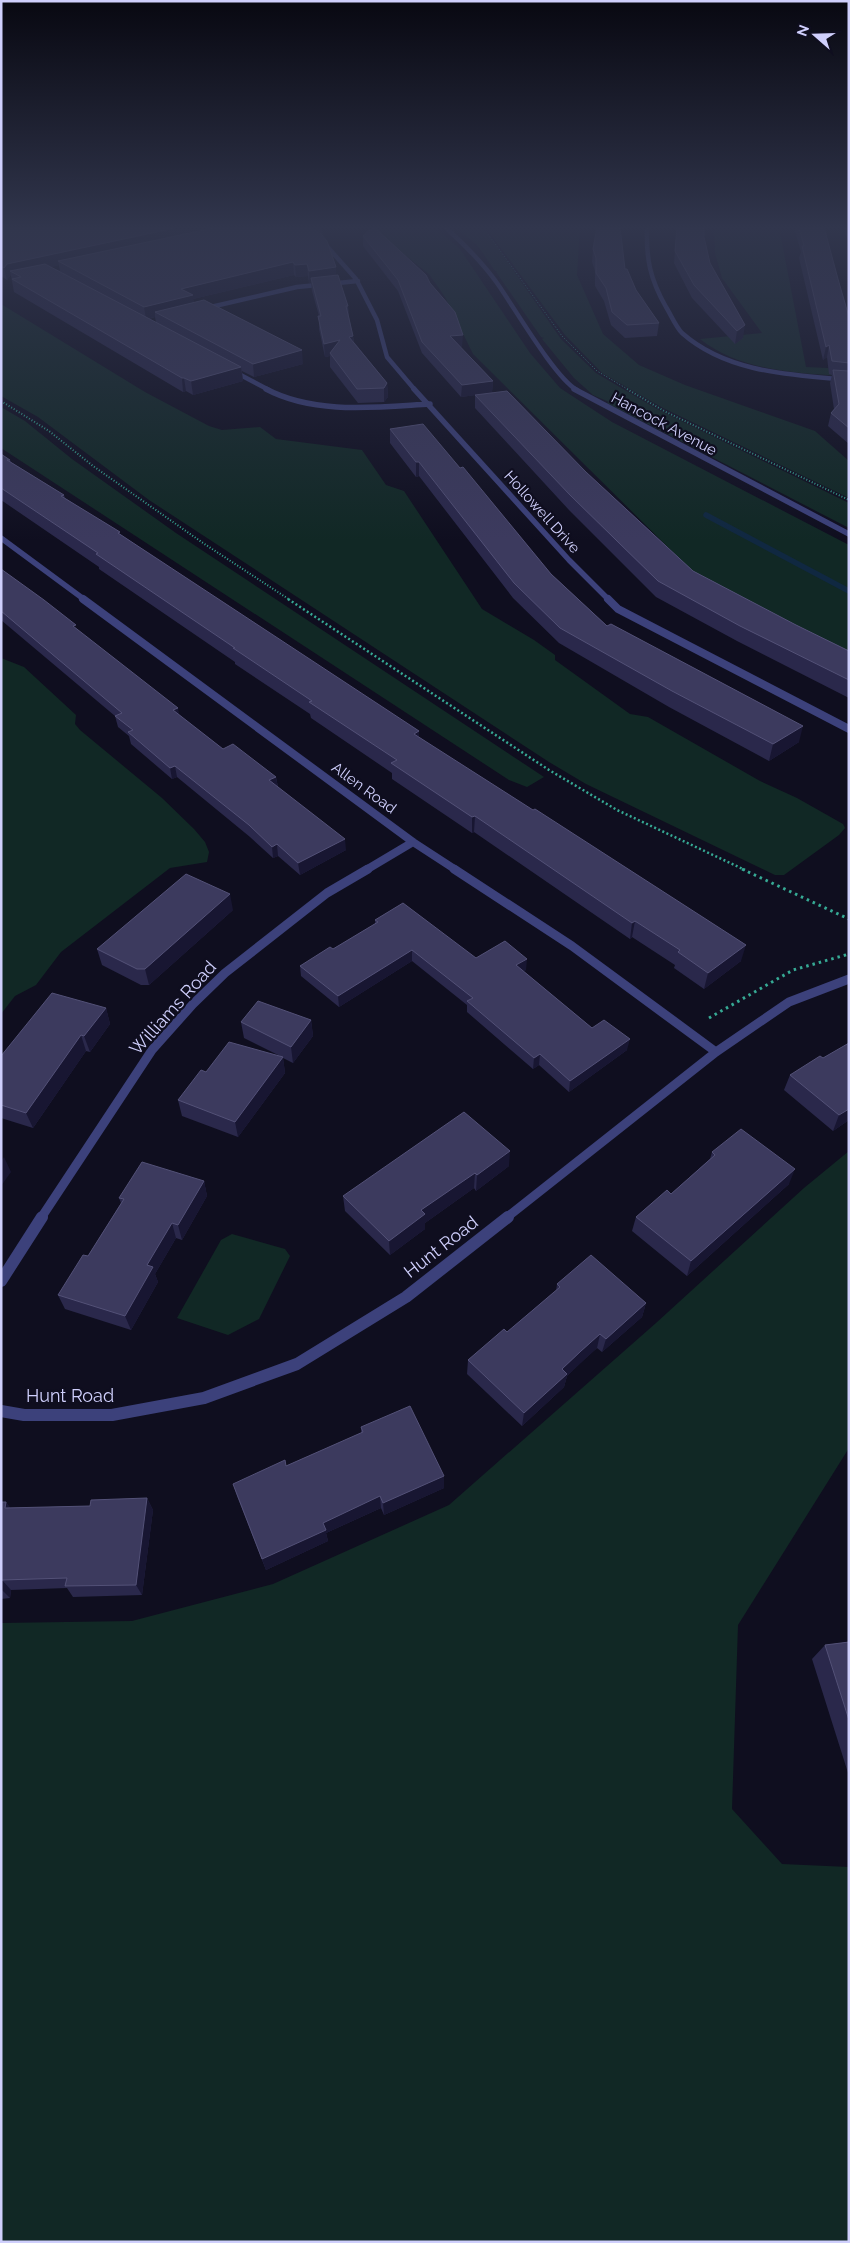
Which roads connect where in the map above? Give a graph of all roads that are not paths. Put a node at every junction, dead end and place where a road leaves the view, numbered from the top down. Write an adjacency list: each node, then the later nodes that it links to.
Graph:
1 (380, 332): 6 (street, Hollowell Drive)
2 (529, 332): 7 (street, Hancock Avenue)
3 (681, 332): 5 (street)
4 (221, 365): 6 (street)
5 (849, 380)
6 (430, 404): 9 (street, Hollowell Drive)
7 (849, 534)
8 (1, 538): 10 (street, Allen Road)
9 (849, 729)
10 (413, 842): 12 (street, Allen Road); 13 (street, Williams Road)
11 (849, 979): 12 (street, Hunt Road)
12 (716, 1052): 14 (street, Hunt Road)
13 (1, 1281)
14 (1, 1411)

